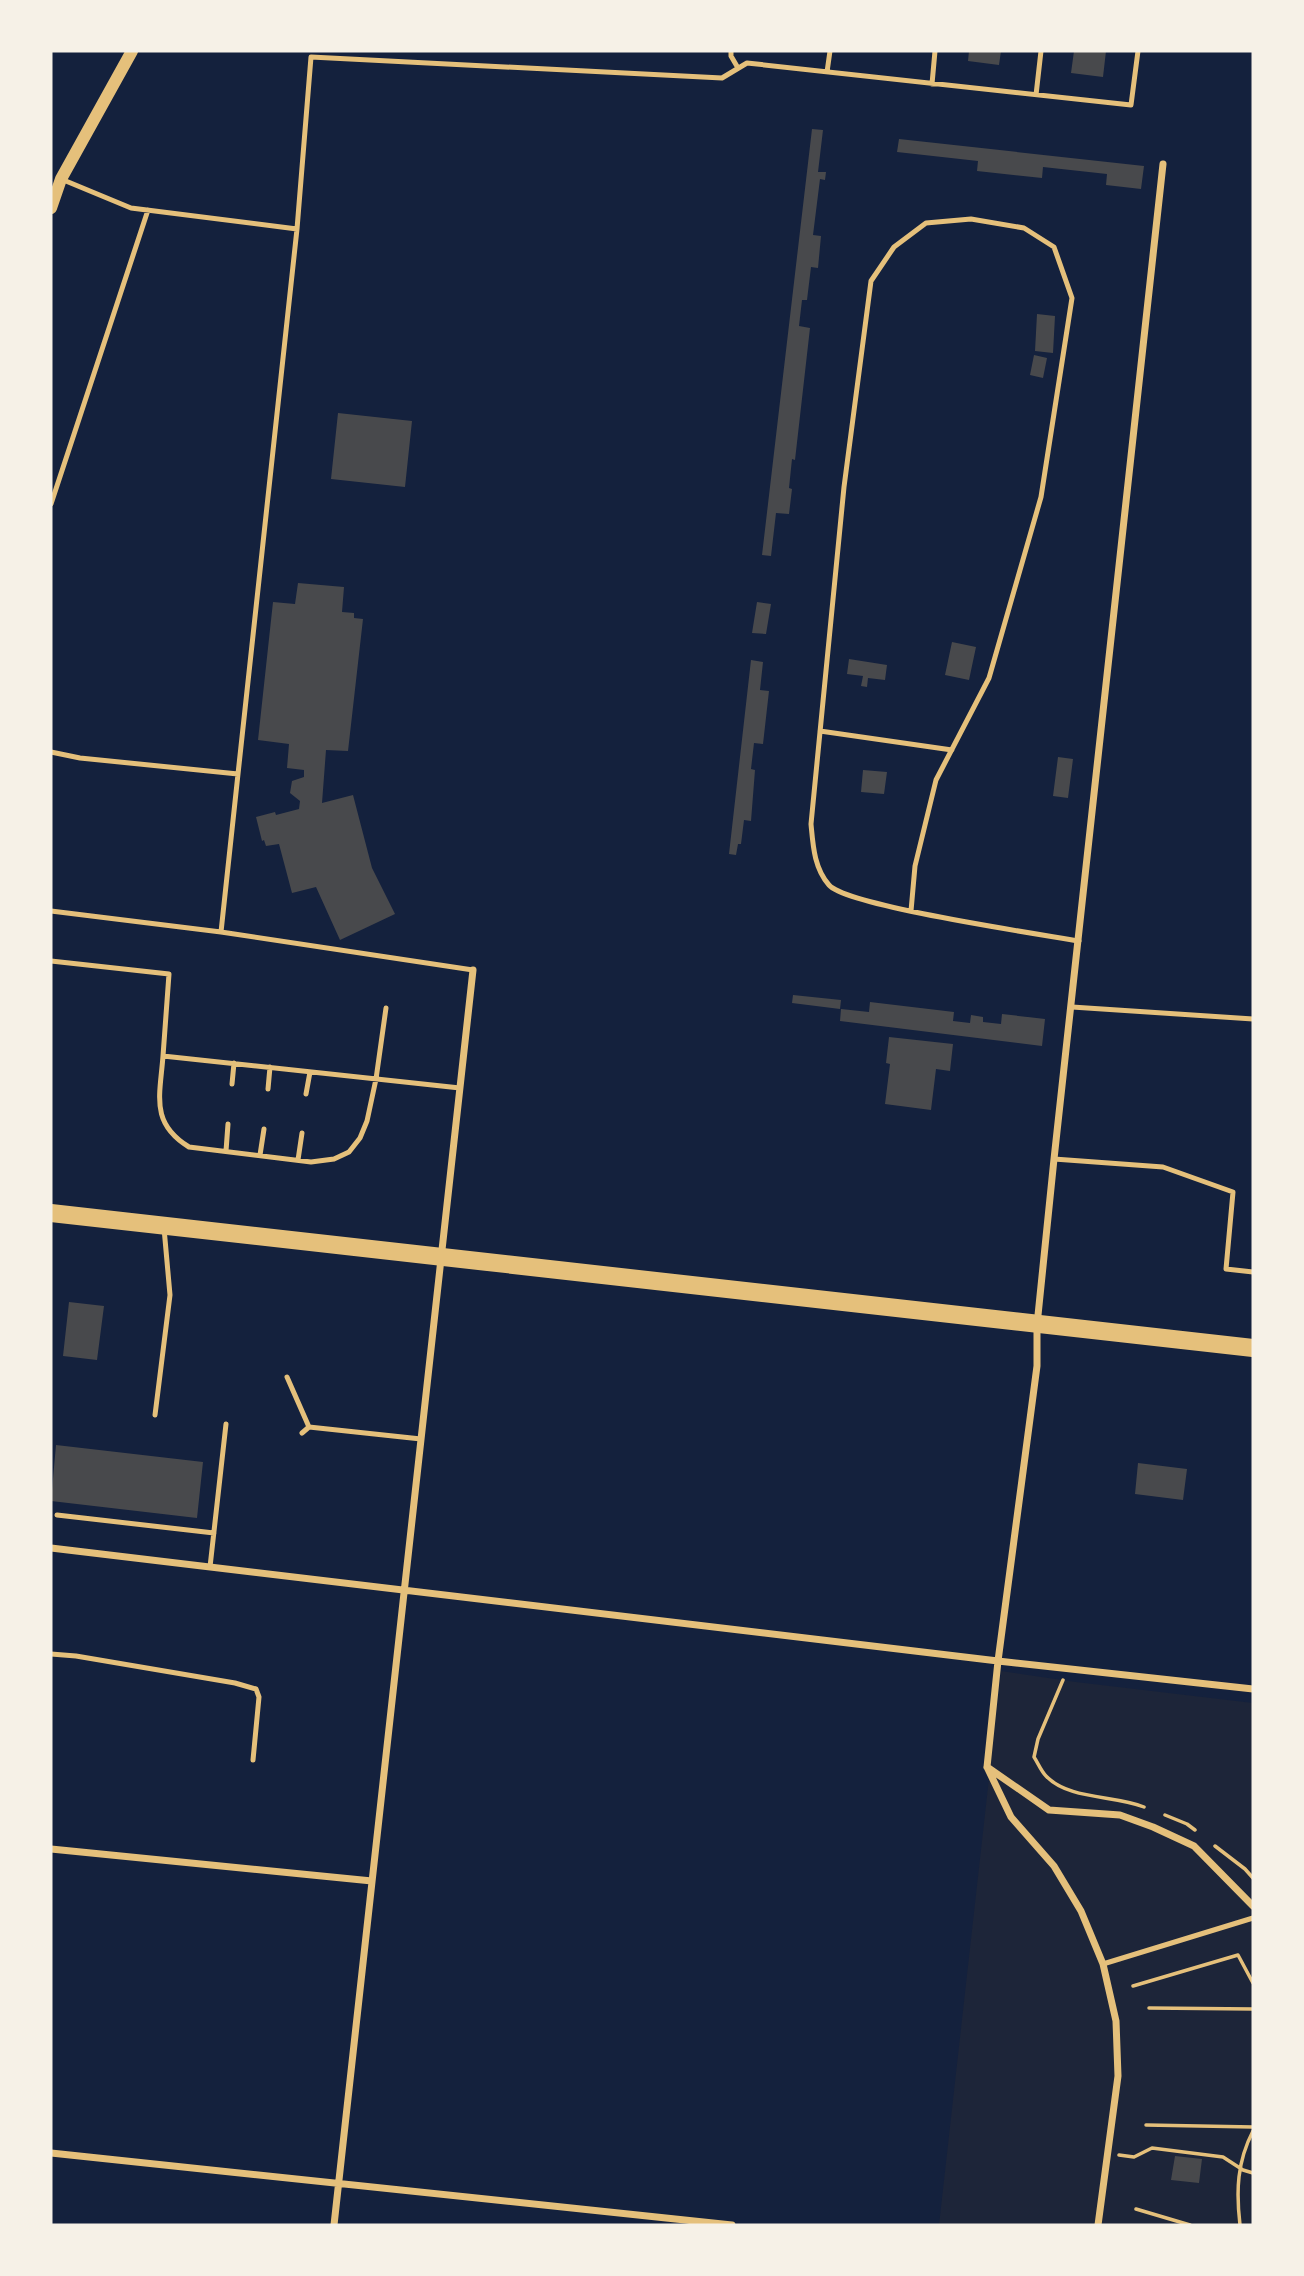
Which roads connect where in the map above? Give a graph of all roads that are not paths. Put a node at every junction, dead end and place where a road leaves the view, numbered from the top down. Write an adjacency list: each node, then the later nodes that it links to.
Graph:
1 (132, 51): 12 (street)
2 (731, 51): 7 (lane)
3 (830, 51): 8 (lane)
4 (935, 51): 9 (lane)
5 (1041, 51): 10 (lane)
6 (1138, 51): 10 (lane)
7 (738, 68): 8 (lane); 15 (lane)
8 (827, 72): 9 (lane)
9 (932, 84): 10 (lane)
10 (1035, 95)
11 (1163, 164): 24 (street)
12 (56, 178): 13 (street); 14 (lane)
13 (51, 208)
14 (148, 210): 15 (lane); 16 (lane)
15 (297, 229): 20 (lane)
16 (51, 504)
17 (820, 731): 18 (lane); 18 (lane); 22 (lane)
18 (952, 750): 22 (lane)
19 (51, 751): 20 (lane)
20 (238, 775): 23 (lane)
21 (51, 911): 23 (lane)
22 (911, 911): 24 (lane)
23 (221, 932): 26 (lane)
24 (1079, 942): 27 (street)
25 (51, 961): 30 (lane)
26 (473, 970): 36 (street)
27 (1072, 1007): 29 (lane); 44 (street)
28 (386, 1008): 34 (lane)
29 (1253, 1019)
30 (163, 1055): 31 (lane); 42 (lane)
31 (234, 1063): 32 (lane); 35 (lane)
32 (270, 1067): 33 (lane); 37 (lane)
33 (310, 1072): 34 (lane); 38 (lane)
34 (376, 1079): 36 (lane); 45 (lane)
35 (232, 1084)
36 (460, 1088): 48 (street)
37 (268, 1090)
38 (306, 1094)
39 (228, 1124): 42 (lane)
40 (264, 1129): 43 (lane)
41 (302, 1133): 45 (lane)
42 (226, 1152): 43 (lane)
43 (260, 1155): 45 (lane)
44 (1054, 1158): 49 (lane); 50 (street)
45 (298, 1160)
46 (51, 1213): 47 (main road)
47 (164, 1225): 48 (main road); 53 (lane)
48 (441, 1256): 50 (main road); 57 (street)
49 (1253, 1272)
50 (1037, 1325): 51 (main road); 64 (street)
51 (1253, 1348)
52 (287, 1377): 55 (lane)
53 (155, 1415)
54 (226, 1424): 59 (lane)
55 (309, 1427): 56 (lane); 57 (lane)
56 (302, 1433)
57 (421, 1438): 62 (street)
58 (57, 1515): 59 (lane)
59 (214, 1532): 61 (lane)
60 (51, 1548): 61 (street)
61 (210, 1567): 62 (street)
62 (404, 1590): 64 (street); 69 (street)
63 (51, 1654): 66 (lane)
64 (998, 1661): 65 (street); 67 (street)
65 (1253, 1689)
66 (253, 1760)
67 (986, 1767): 70 (street); 72 (street)
68 (51, 1849): 69 (street)
69 (372, 1881): 74 (street)
70 (1253, 1906)
71 (1253, 1918): 72 (lane)
72 (1103, 1964): 77 (street)
73 (51, 2153): 74 (street)
74 (339, 2184): 75 (street); 76 (street)
75 (334, 2225)
76 (732, 2225)
77 (1098, 2225)

